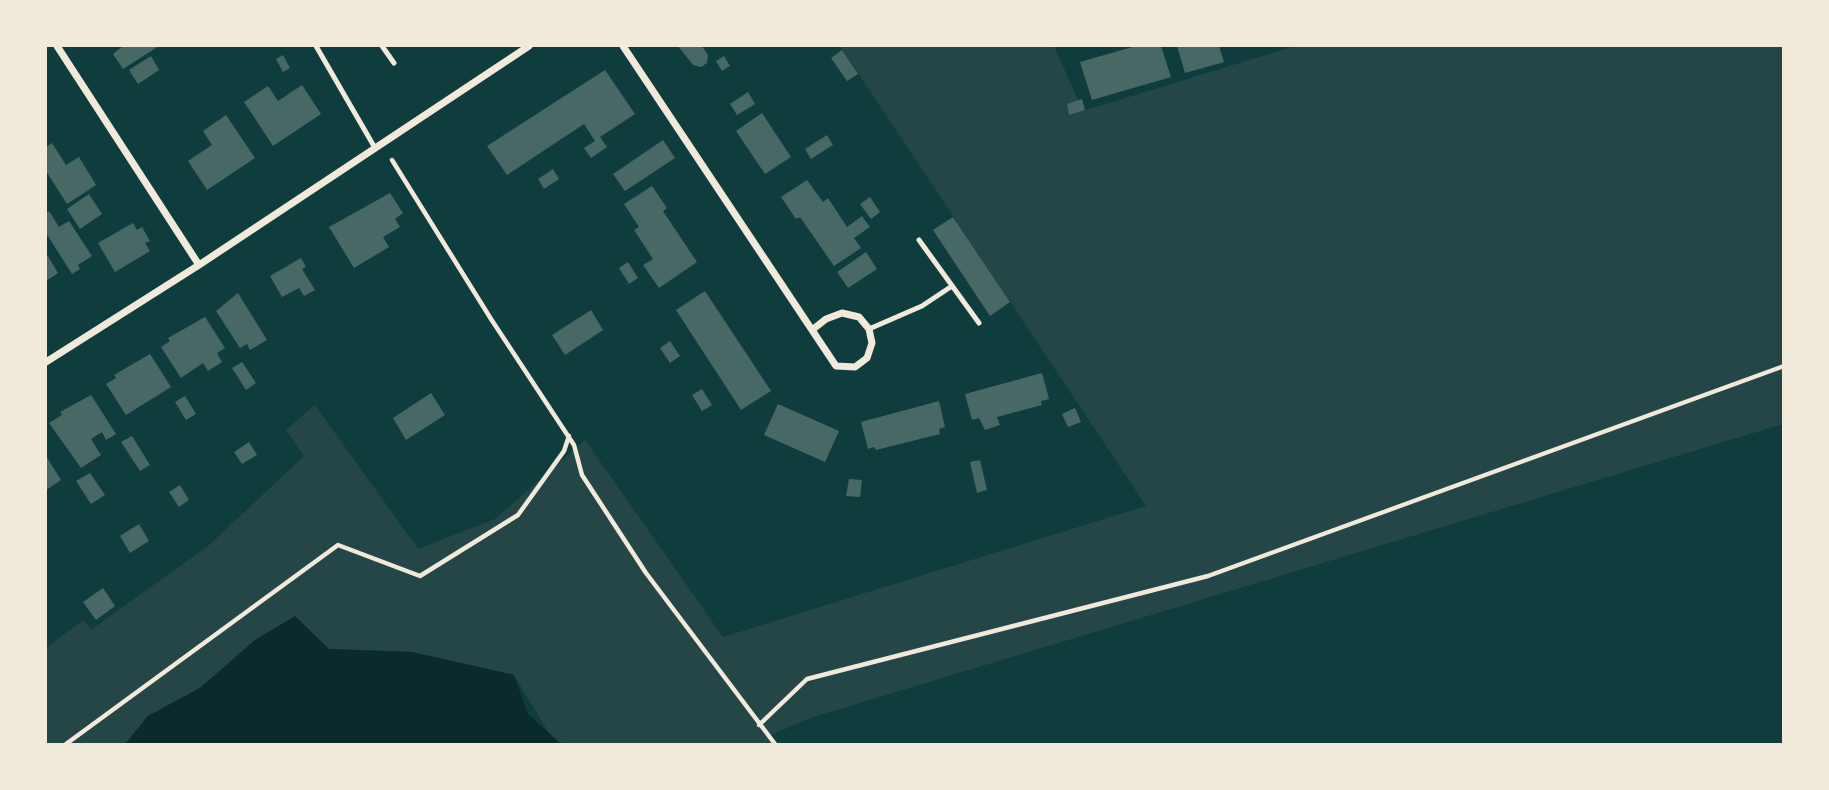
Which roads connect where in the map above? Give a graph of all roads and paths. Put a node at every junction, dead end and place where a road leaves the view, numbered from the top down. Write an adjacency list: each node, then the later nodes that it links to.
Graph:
1 (57, 46): 10 (street)
2 (325, 46): 6 (lane)
3 (382, 46): 7 (lane)
4 (529, 46): 8 (street)
5 (623, 46): 14 (street)
6 (318, 48): 8 (lane)
7 (394, 63)
8 (379, 146): 10 (street); 17 (path)
9 (919, 240): 11 (lane)
10 (199, 265): 15 (street)
11 (952, 286): 12 (lane); 13 (lane)
12 (979, 323)
13 (869, 329): 14 (street); 14 (street)
14 (812, 330)
15 (46, 362)
16 (1783, 366): 18 (path)
17 (569, 436): 18 (path); 19 (path)
18 (759, 724): 20 (path)
19 (66, 744)
20 (775, 744)

